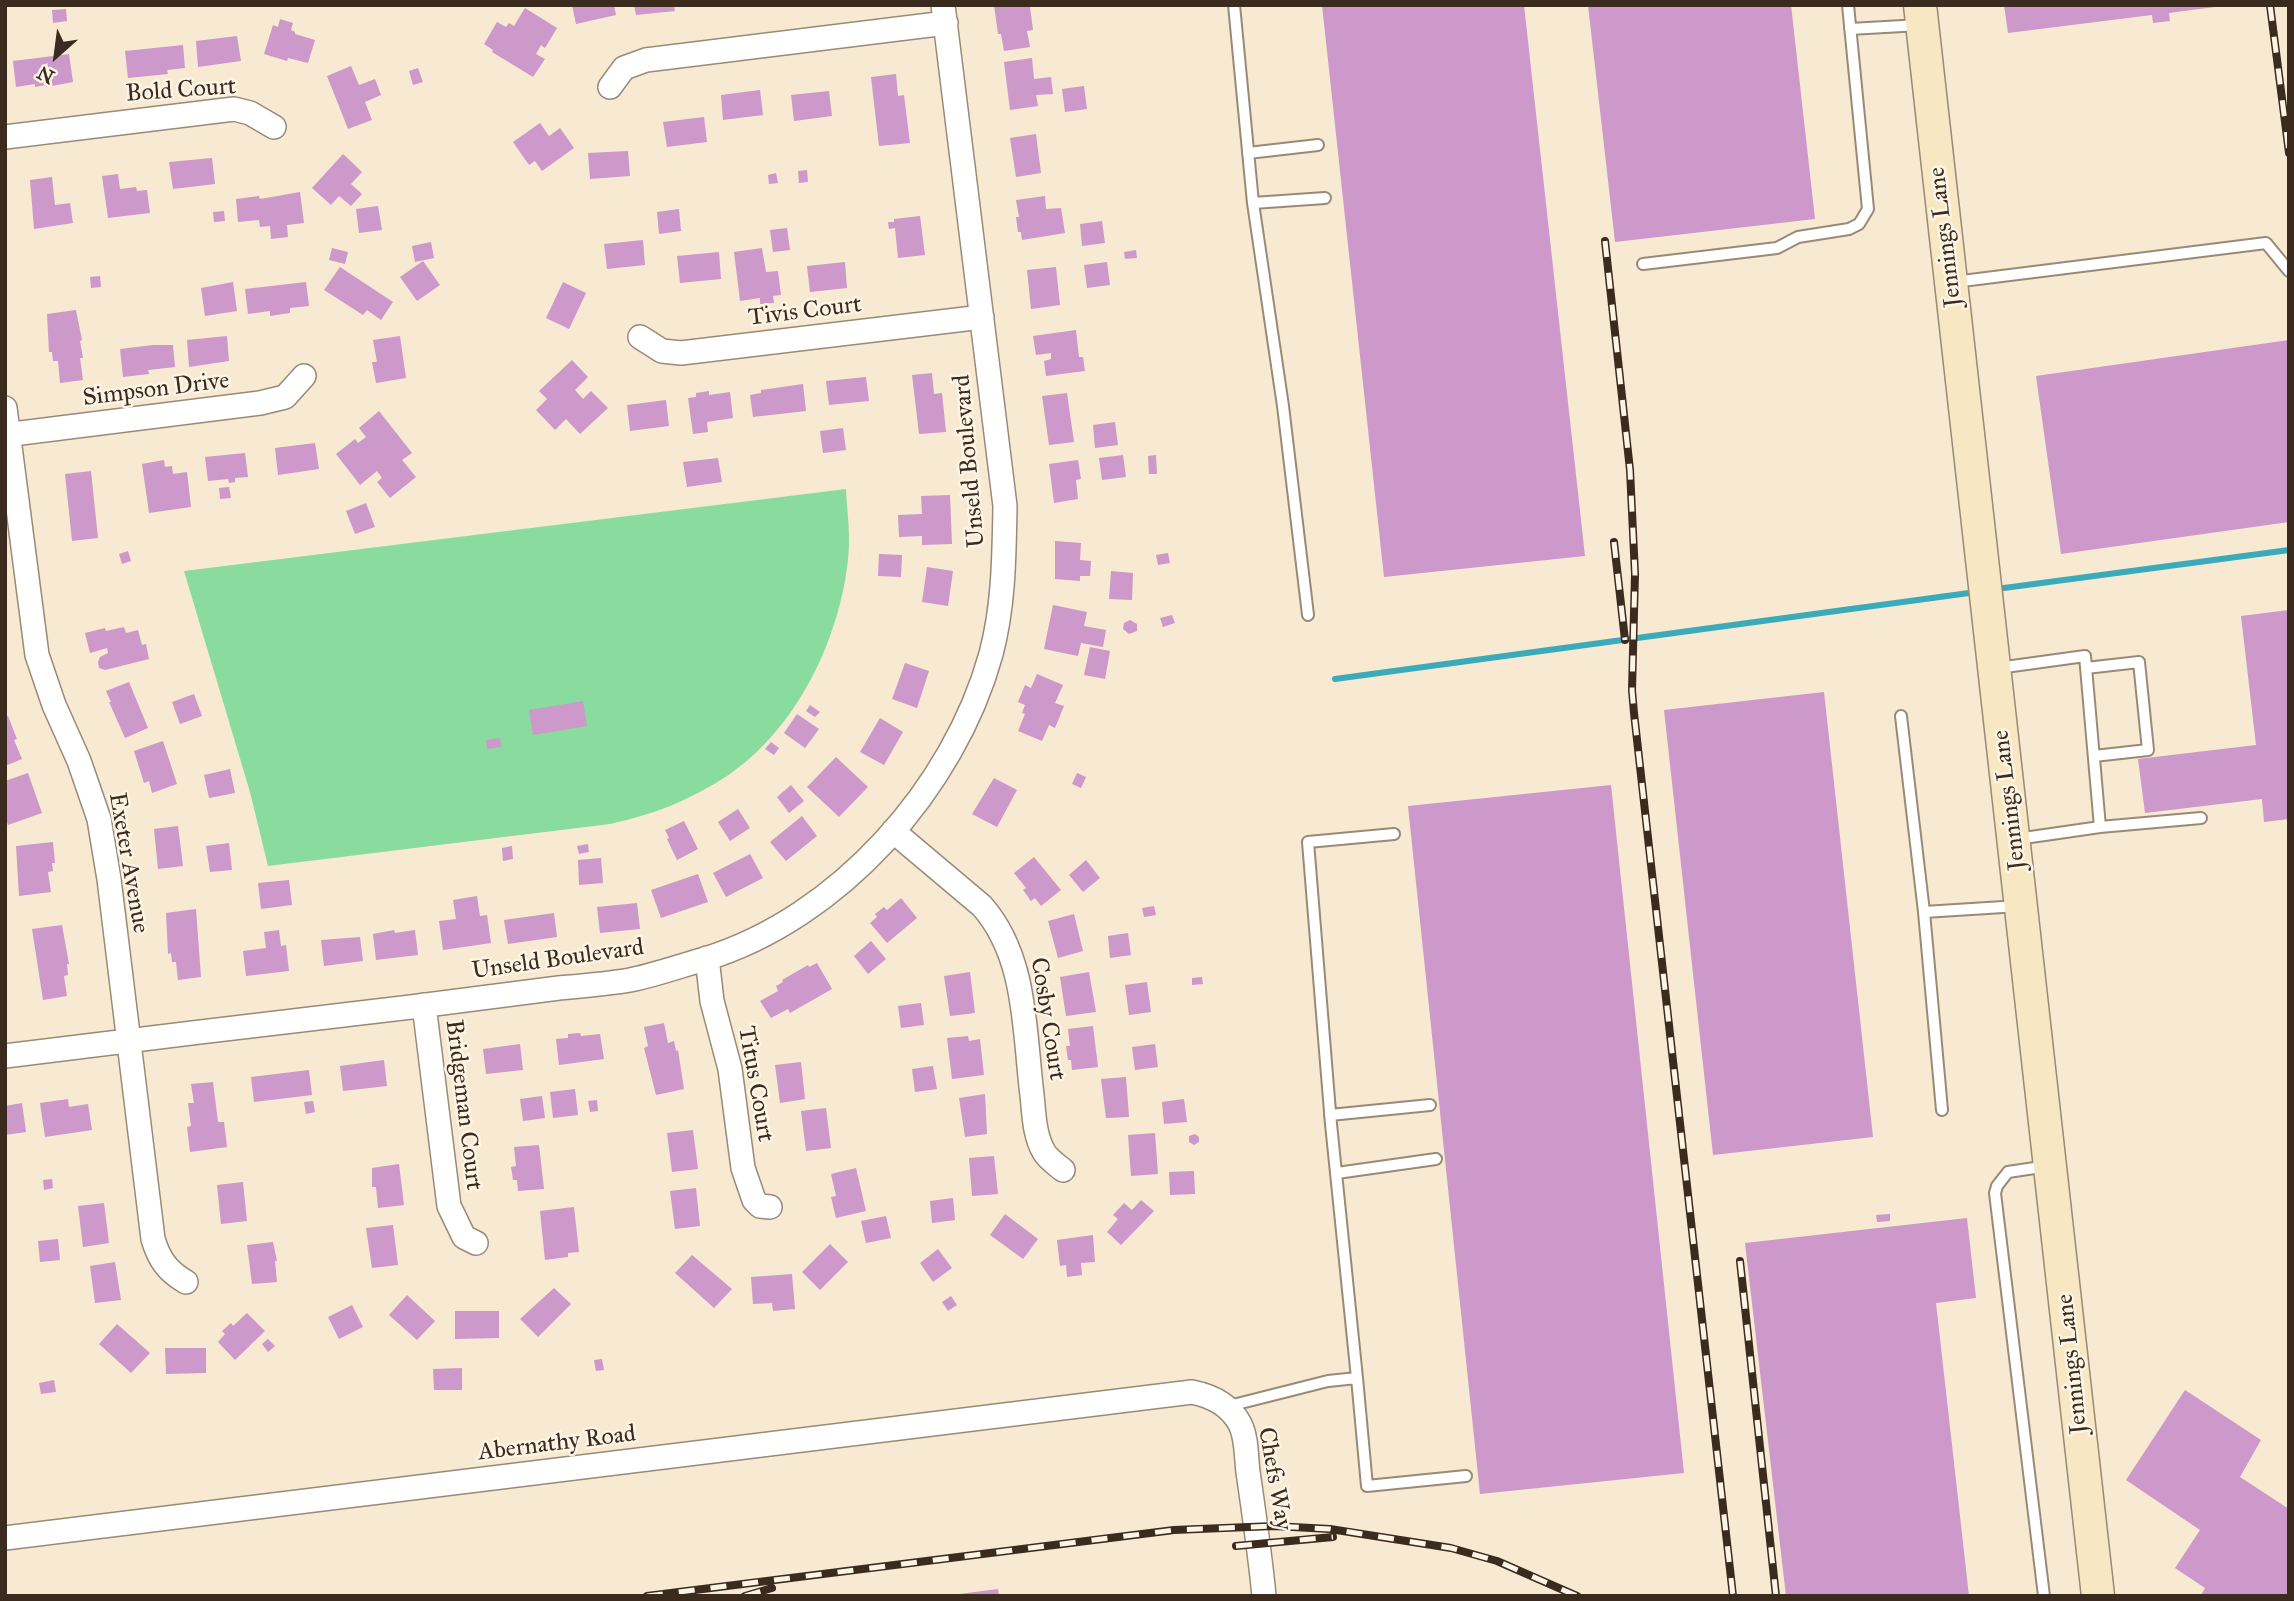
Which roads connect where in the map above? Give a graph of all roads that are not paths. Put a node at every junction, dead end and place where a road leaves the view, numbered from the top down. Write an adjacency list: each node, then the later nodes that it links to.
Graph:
1 (1234, 5): 10 (lane)
2 (1848, 5): 5 (lane)
3 (945, 14): 6 (street); 16 (street, Unseld Boulevard)
4 (1922, 15): 5 (lane); 15 (street, Jennings Lane)
5 (1850, 29): 13 (lane)
6 (610, 87)
7 (274, 127): 8 (street, Bold Court)
8 (5, 136)
9 (1318, 145): 10 (lane)
10 (1248, 153): 12 (lane)
11 (1325, 198): 12 (lane)
12 (1253, 203): 21 (lane)
13 (1643, 264)
14 (2289, 271): 15 (lane)
15 (1951, 282): 23 (street, Jennings Lane)
16 (982, 317): 17 (street, Tivis Court); 28 (street, Unseld Boulevard)
17 (640, 337)
18 (304, 376): 20 (street, Simpson Drive)
19 (5, 408): 20 (street, Exeter Avenue)
20 (7, 435): 35 (street, Exeter Avenue)
21 (1308, 615)
22 (2086, 668): 23 (lane); 25 (lane); 25 (lane)
23 (1995, 669): 30 (street, Jennings Lane)
24 (1901, 716): 32 (lane)
25 (2094, 756): 27 (lane)
26 (2201, 818): 27 (lane)
27 (2100, 827): 30 (lane)
28 (893, 831): 33 (street, Unseld Boulevard); 42 (street, Cosby Court)
29 (1394, 834): 39 (lane)
30 (2014, 840): 31 (street, Jennings Lane)
31 (2022, 905): 32 (lane); 41 (street, Jennings Lane)
32 (1924, 912): 38 (lane)
33 (706, 958): 34 (street, Unseld Boulevard); 44 (street, Titus Court)
34 (424, 1005): 35 (street, Unseld Boulevard); 45 (street, Bridgeman Court)
35 (129, 1041): 36 (street, Unseld Boulevard); 46 (street, Exeter Avenue)
36 (5, 1056)
37 (1430, 1105): 39 (lane)
38 (1942, 1110)
39 (1330, 1115): 43 (lane)
40 (1436, 1159): 43 (lane)
41 (2051, 1165): 53 (lane); 54 (street, Jennings Lane)
42 (1063, 1170)
43 (1337, 1173): 47 (lane)
44 (770, 1207)
45 (476, 1243)
46 (186, 1282)
47 (1357, 1378): 49 (lane); 50 (lane)
48 (1115, 1400): 49 (street, Chefs Way); 51 (street, Abernathy Road)
49 (1225, 1407): 52 (street, Chefs Way)
50 (1466, 1476)
51 (5, 1538)
52 (1264, 1596)
53 (2044, 1596)
54 (2098, 1596)

